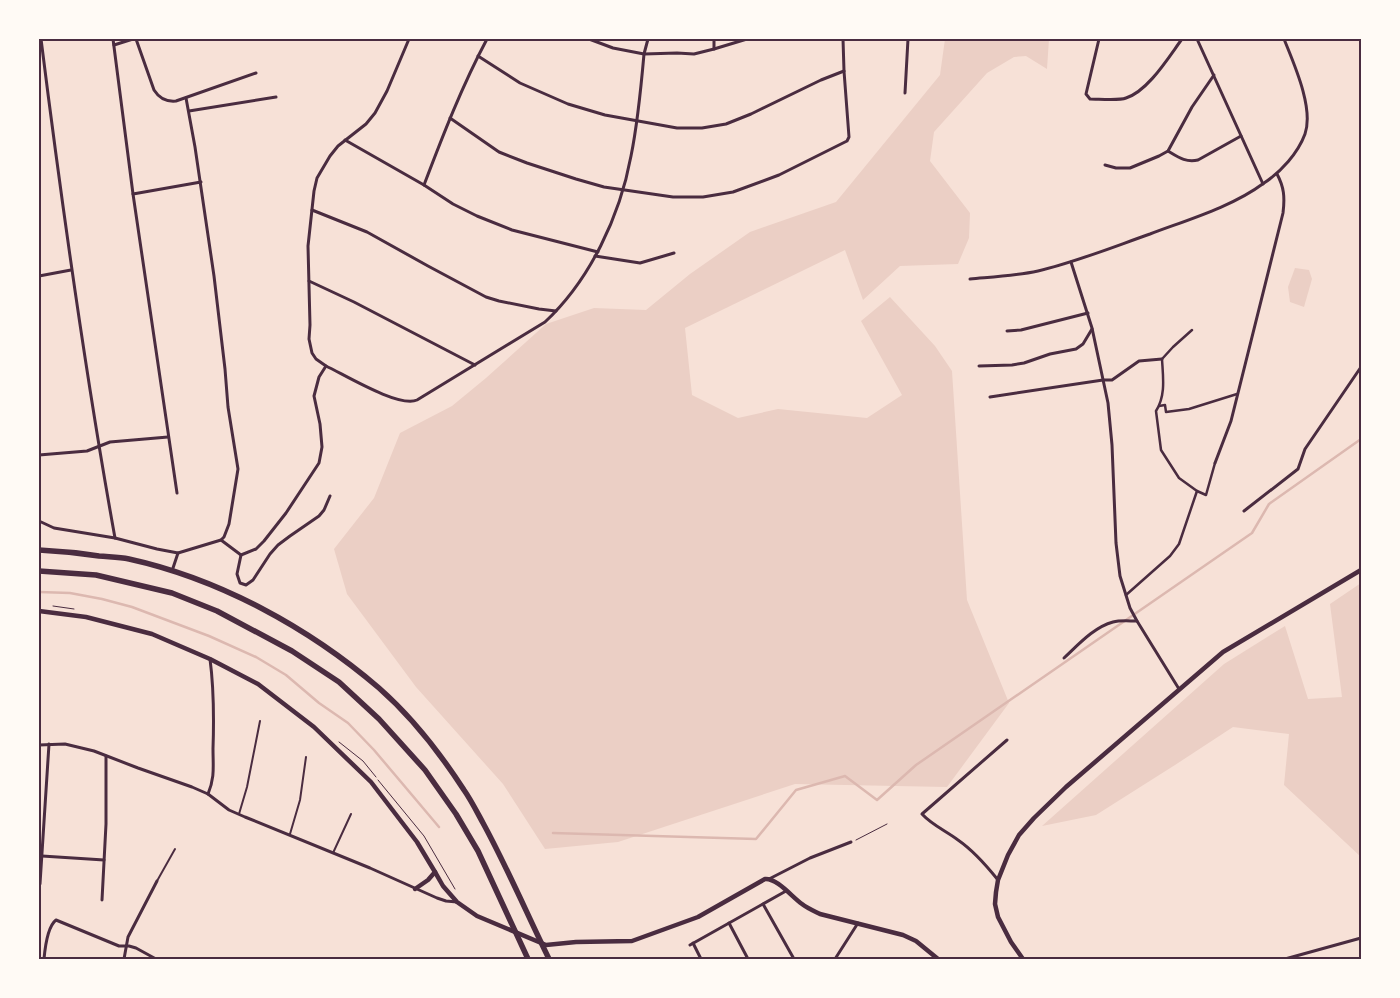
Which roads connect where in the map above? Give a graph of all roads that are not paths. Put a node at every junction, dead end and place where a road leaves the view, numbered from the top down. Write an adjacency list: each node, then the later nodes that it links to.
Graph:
1 (41, 39): 44 (street)
2 (113, 39): 16 (street)
3 (135, 39): 16 (street); 25 (street)
4 (409, 39): 30 (street)
5 (487, 39): 19 (street)
6 (589, 39): 18 (street)
7 (648, 39): 18 (street)
8 (714, 39): 17 (street)
9 (747, 39): 17 (street)
10 (843, 39): 20 (street)
11 (908, 39): 23 (street)
12 (1098, 39): 13 (street)
13 (1182, 39)
14 (1197, 39): 22 (street)
15 (1284, 39): 33 (street)
16 (114, 45): 38 (street)
17 (714, 50): 18 (street)
18 (644, 54): 28 (street)
19 (478, 56): 27 (street); 28 (street)
20 (844, 71): 28 (street); 37 (street)
21 (256, 73): 25 (street)
22 (1214, 75): 29 (street); 31 (street)
23 (905, 93)
24 (276, 97): 26 (street)
25 (186, 98): 26 (street)
26 (189, 111): 34 (street)
27 (450, 118): 35 (street); 37 (street)
28 (637, 120): 37 (street)
29 (1242, 136): 31 (street); 36 (street)
30 (345, 140): 35 (street); 39 (street)
31 (1168, 151): 32 (street)
32 (1105, 165)
33 (1277, 174): 36 (street); 59 (street)
34 (201, 182): 38 (street); 72 (street)
35 (424, 184): 40 (street)
36 (1263, 184): 43 (street)
37 (623, 189): 40 (street)
38 (133, 194): 62 (street)
39 (312, 210): 47 (street); 48 (street)
40 (598, 252): 42 (street)
41 (674, 253): 42 (street)
42 (595, 256): 48 (street)
43 (1071, 262): 46 (street); 49 (street)
44 (71, 270): 45 (street); 63 (street)
45 (39, 276)
46 (970, 279)
47 (309, 281): 54 (street); 55 (street)
48 (557, 311): 55 (street)
49 (1088, 313): 50 (street); 52 (street)
50 (1092, 328): 56 (street); 58 (street)
51 (1192, 330): 53 (street)
52 (1007, 331)
53 (1162, 359): 58 (street); 61 (street)
54 (326, 366): 55 (street); 75 (street)
55 (476, 366)
56 (979, 366)
57 (1361, 367): 69 (street)
58 (1104, 380): 60 (street); 79 (street)
59 (1237, 394): 61 (street); 65 (street)
60 (990, 398)
61 (1159, 406): 66 (street)
62 (168, 436): 63 (street); 67 (street)
63 (99, 446): 64 (street); 71 (street)
64 (39, 455)
65 (1215, 463): 66 (street)
66 (1197, 491): 79 (street)
67 (176, 493)
68 (330, 496): 75 (street)
69 (1244, 511)
70 (39, 521): 71 (street)
71 (116, 538): 74 (street)
72 (221, 540): 74 (street); 75 (street)
73 (39, 550): 78 (highway)
74 (178, 553): 78 (street)
75 (241, 555)
76 (1361, 570): 84 (main road)
77 (39, 571): 117 (highway)
78 (172, 571): 118 (highway)
79 (1126, 594): 81 (street)
80 (39, 611): 83 (main road)
81 (1137, 621): 82 (street); 84 (street)
82 (1064, 658)
83 (210, 659): 91 (street); 100 (main road)
84 (1179, 689): 102 (main road)
85 (260, 721): 92 (lane)
86 (1007, 740): 102 (street)
87 (50, 744): 88 (street); 89 (street); 98 (street)
88 (39, 745)
89 (106, 756): 91 (street); 99 (street)
90 (306, 757): 94 (lane)
91 (208, 794): 92 (street)
92 (239, 814): 94 (street)
93 (351, 814): 97 (lane)
94 (290, 834): 97 (street)
95 (851, 842): 101 (street)
96 (175, 849): 103 (lane)
97 (333, 853): 105 (street)
98 (42, 856): 99 (street); 104 (street)
99 (104, 860): 107 (street)
100 (436, 872): 105 (main road); 108 (main road)
101 (769, 879): 106 (main road); 108 (main road)
102 (998, 880): 124 (main road)
103 (157, 881): 113 (street)
104 (40, 884)
105 (415, 889): 108 (street)
106 (786, 891): 109 (street); 111 (main road)
107 (102, 900)
108 (457, 902)
109 (763, 904): 110 (street); 121 (street)
110 (729, 923): 119 (street); 120 (street)
111 (858, 923): 122 (street); 123 (main road)
112 (1361, 938): 125 (street)
113 (126, 946): 114 (street); 115 (street); 116 (street)
114 (44, 959)
115 (124, 959)
116 (156, 959)
117 (528, 959)
118 (549, 959)
119 (701, 959)
120 (748, 959)
121 (794, 959)
122 (835, 959)
123 (938, 959)
124 (1024, 959)
125 (1285, 959)

